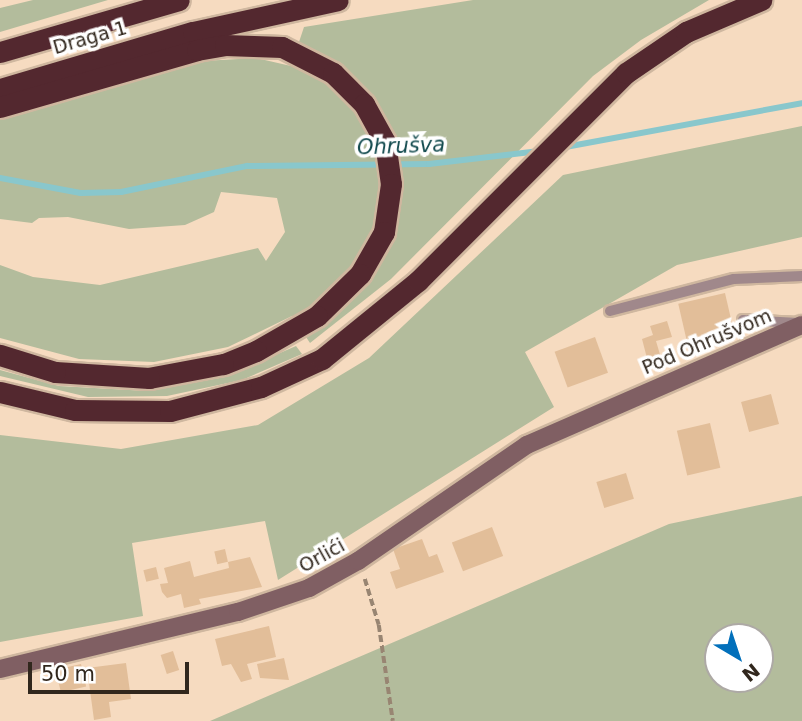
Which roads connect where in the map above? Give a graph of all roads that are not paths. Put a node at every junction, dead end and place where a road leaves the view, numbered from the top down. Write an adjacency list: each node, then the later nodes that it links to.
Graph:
1 (179, 0): 5 (highway, Draga 1)
2 (338, 0): 4 (highway)
3 (761, 0): 13 (highway)
4 (195, 41): 6 (highway, Draga 1); 7 (highway); 12 (highway)
5 (0, 52)
6 (0, 89)
7 (0, 107)
8 (802, 276): 9 (lane)
9 (610, 311)
10 (743, 320): 11 (lane)
11 (802, 324): 14 (street, Pod Ohrušvom)
12 (0, 355)
13 (0, 392)
14 (629, 399): 15 (street, Orlići)
15 (0, 669)

